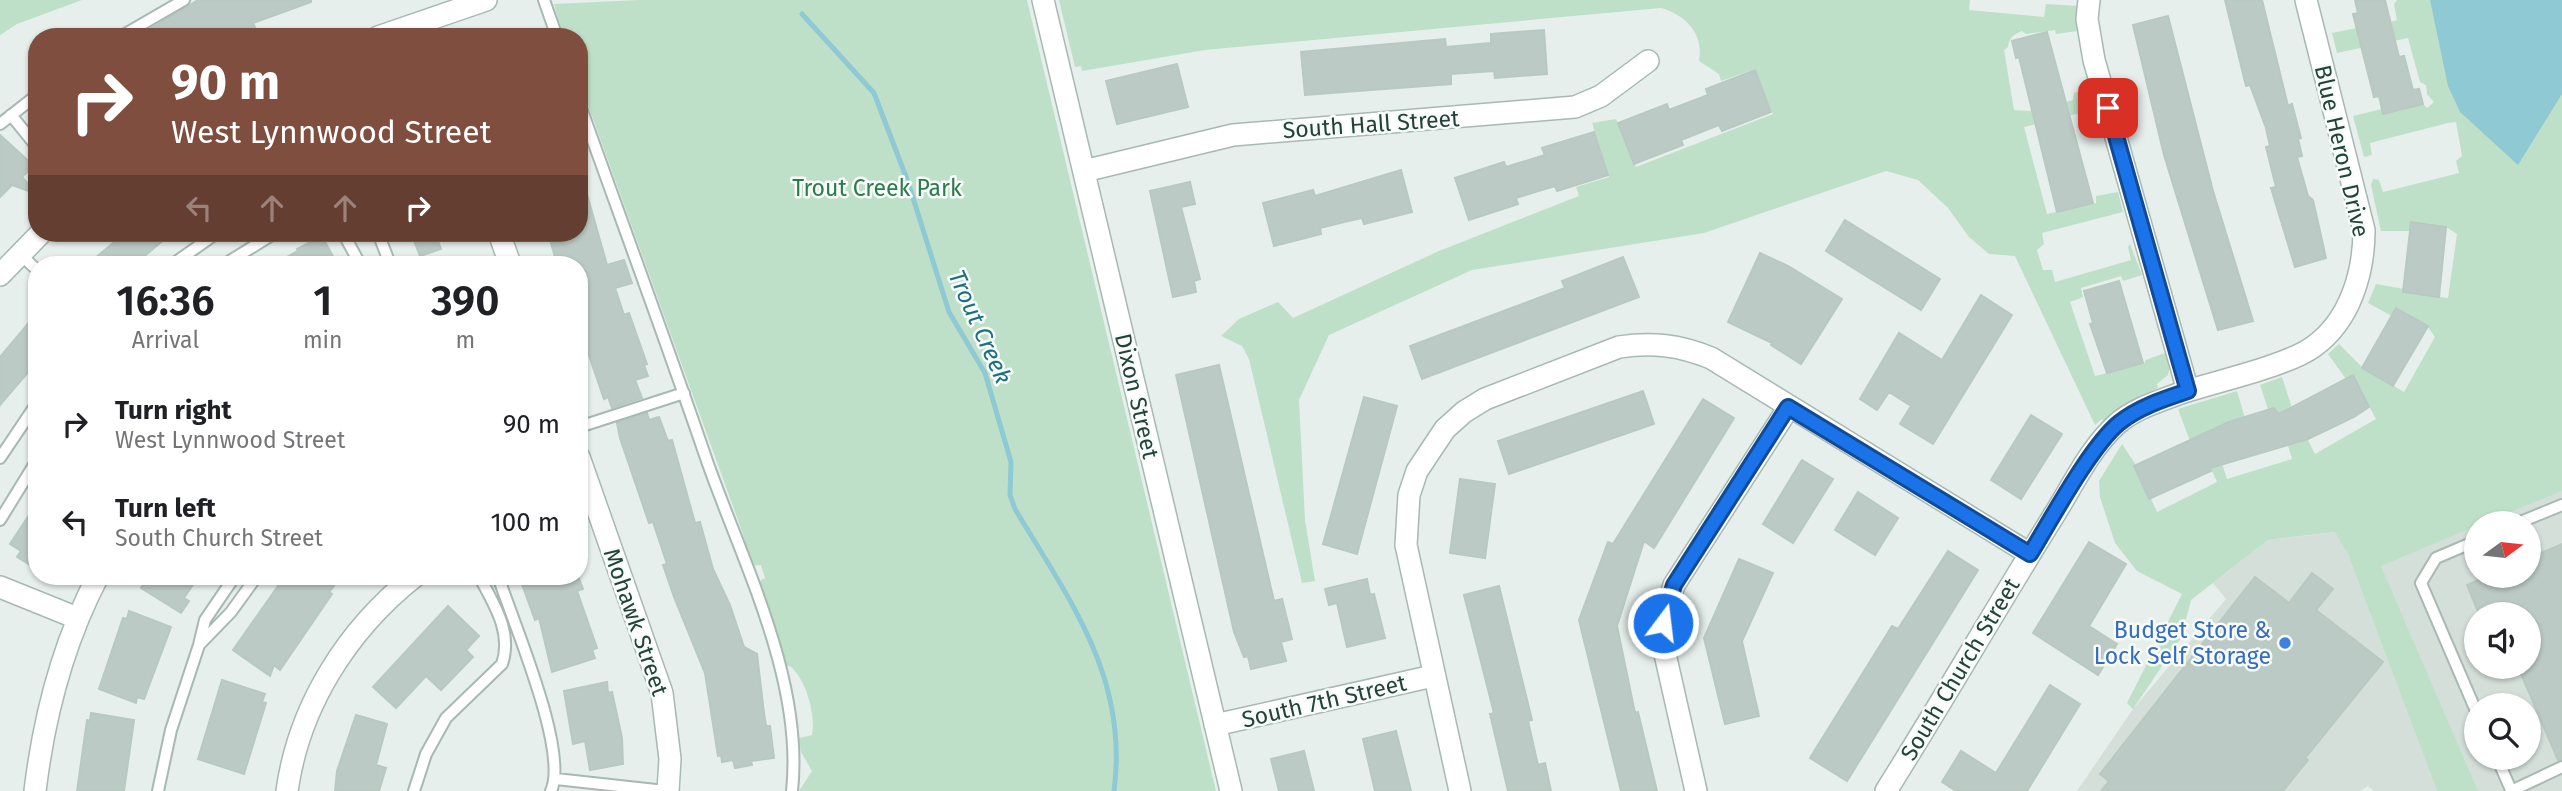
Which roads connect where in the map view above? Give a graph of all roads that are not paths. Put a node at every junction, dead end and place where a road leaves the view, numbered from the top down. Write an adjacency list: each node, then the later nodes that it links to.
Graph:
1 (184, 0): 7 (lane)
2 (486, 0): 8 (street)
3 (544, 0): 9 (lane)
4 (1043, 0): 16 (street, Dixon Street)
5 (2089, 0): 26 (street)
6 (2306, 0): 25 (street, Blue Heron Drive)
7 (136, 28)
8 (429, 28)
9 (554, 28)
10 (1648, 61): 16 (street, South Hall Street)
11 (28, 102): 12 (lane)
12 (11, 115): 13 (lane); 15 (lane)
13 (0, 124)
14 (588, 127): 27 (lane)
15 (28, 136)
16 (1084, 171): 50 (street, Dixon Street)
17 (32, 242): 20 (street)
18 (204, 242): 21 (lane)
19 (260, 242): 22 (lane)
20 (20, 254): 23 (lane); 24 (street)
21 (184, 256)
22 (238, 256)
23 (28, 262)
24 (0, 275)
25 (2326, 335): 26 (street, South Church Street)
26 (2188, 391): 38 (street, South Church Street)
27 (684, 393): 30 (lane); 61 (lane)
28 (1788, 407): 38 (street); 48 (street); 64 (street)
29 (28, 416): 31 (lane)
30 (588, 424)
31 (0, 458)
32 (28, 475): 36 (lane)
33 (588, 504): 60 (street, Mohawk Street)
34 (2562, 505): 35 (lane)
35 (2541, 514)
36 (0, 520)
37 (2464, 546): 49 (lane)
38 (2030, 554): 65 (street, South Church Street)
39 (94, 585): 46 (street)
40 (228, 585): 47 (lane)
41 (250, 585): 47 (lane)
42 (405, 585): 57 (street)
43 (484, 585): 58 (lane)
44 (501, 585): 53 (lane)
45 (0, 587): 46 (street)
46 (77, 618): 55 (street)
47 (199, 645): 56 (lane)
48 (1433, 676): 50 (street, South 7th Street); 63 (street)
49 (2468, 693)
50 (1216, 725): 62 (street, Dixon Street)
51 (2562, 767): 54 (lane)
52 (2502, 770): 54 (lane)
53 (556, 779): 59 (lane); 60 (lane)
54 (2511, 790)
55 (34, 791)
56 (158, 791)
57 (287, 791)
58 (414, 791)
59 (551, 791)
60 (666, 791)
61 (792, 791)
62 (1231, 791)
63 (1460, 791)
64 (1696, 791)
65 (1886, 791)

